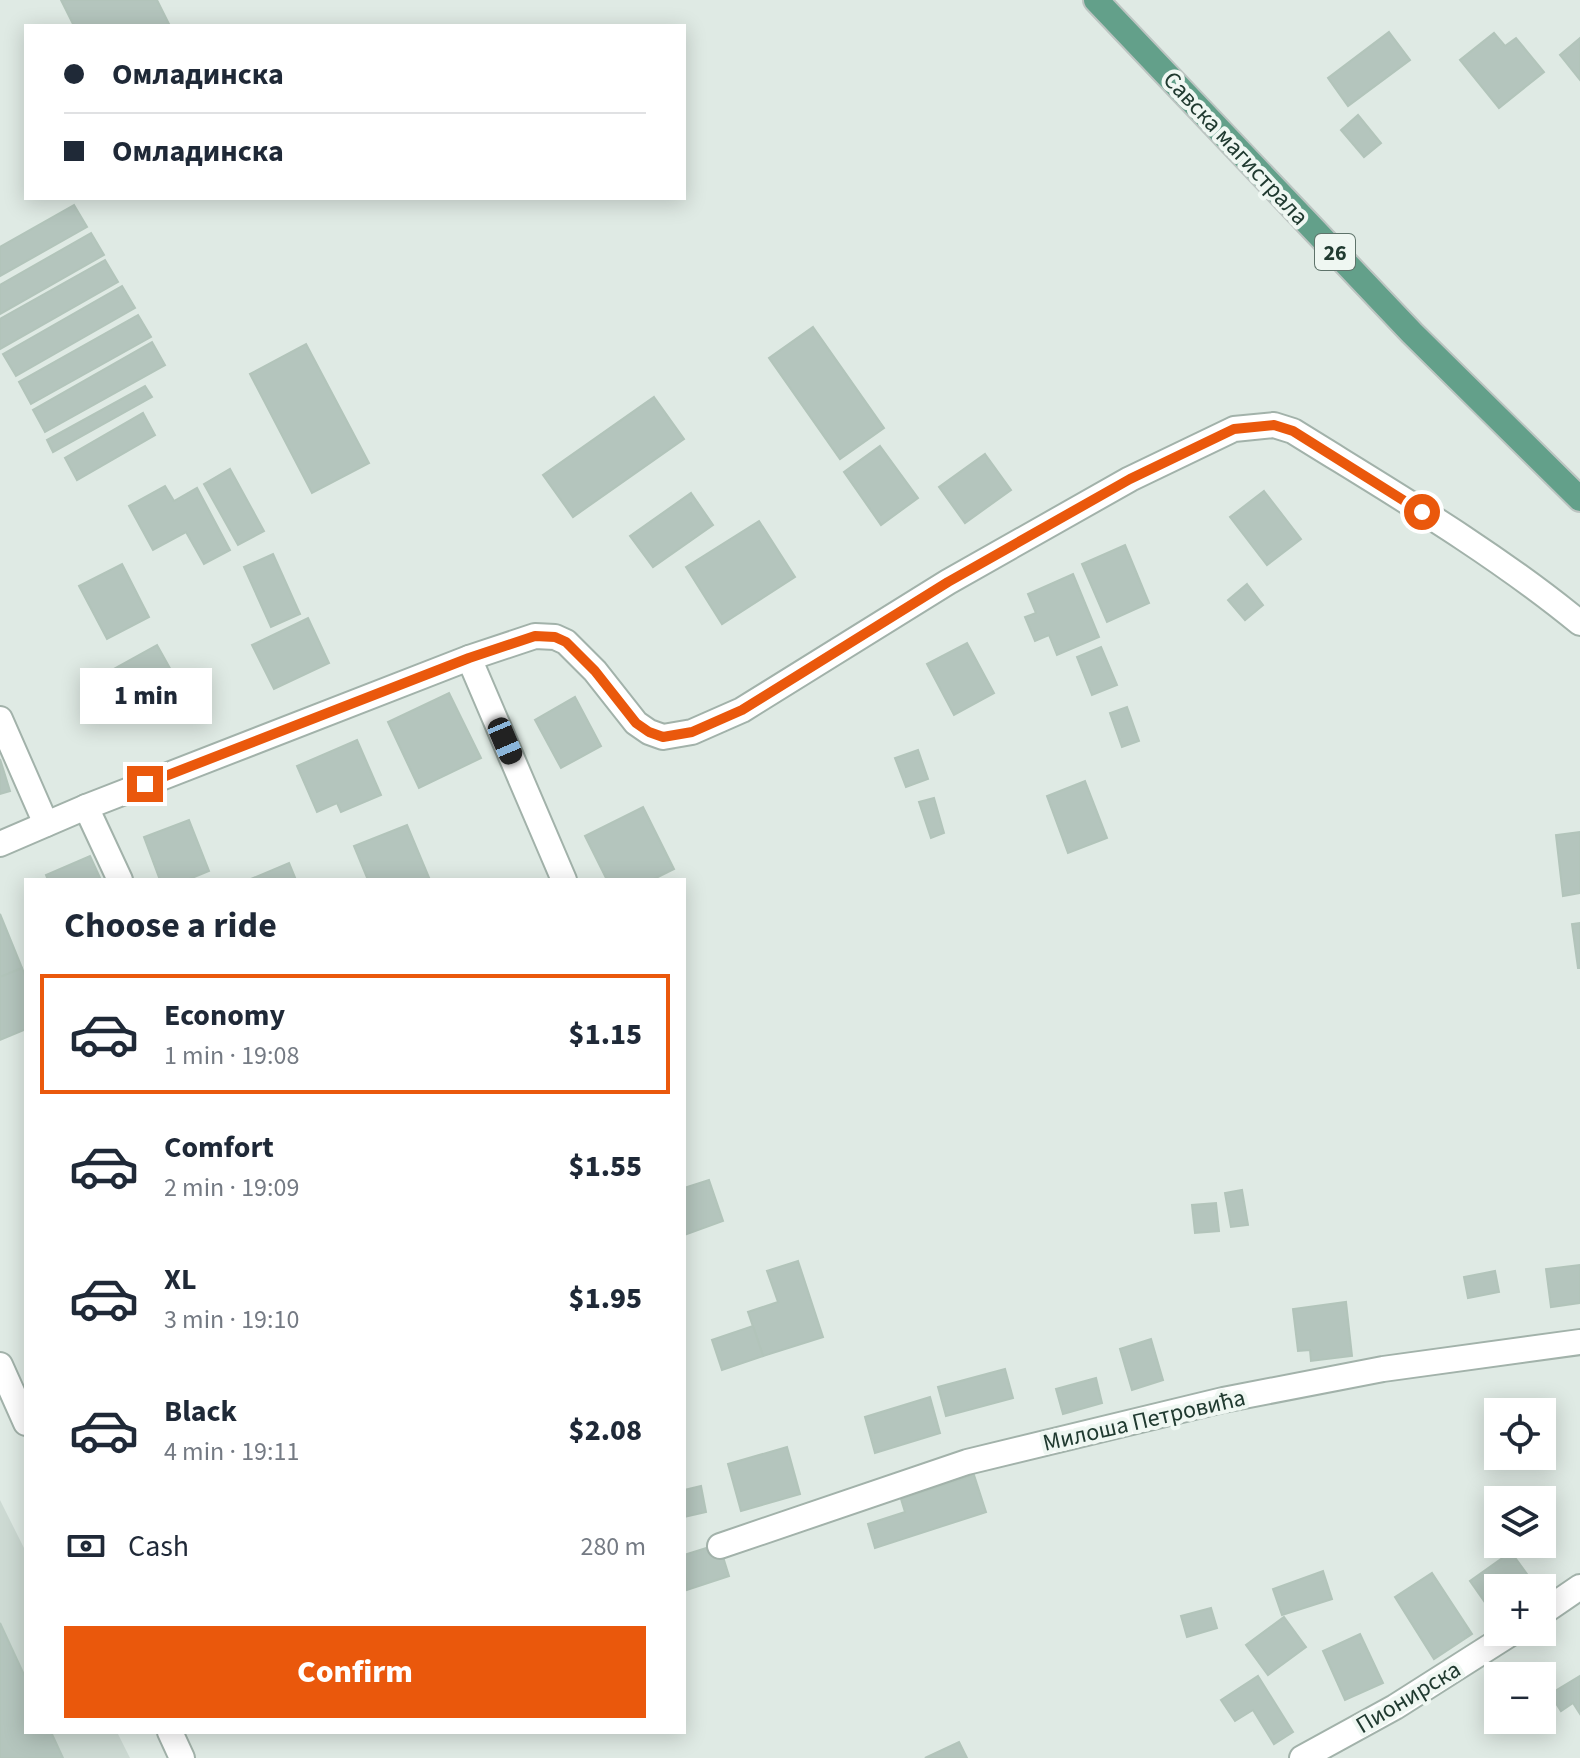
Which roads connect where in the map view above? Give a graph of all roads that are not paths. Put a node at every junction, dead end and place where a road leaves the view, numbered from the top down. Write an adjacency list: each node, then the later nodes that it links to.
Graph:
1 (1096, 0): 2 (main road, Савска магистрала / 26)
2 (1580, 499)
3 (1580, 623): 4 (street)
4 (469, 658): 6 (street); 10 (street)
5 (0, 719): 7 (street)
6 (86, 807): 7 (street); 9 (street)
7 (46, 824): 8 (street)
8 (0, 844)
9 (119, 878)
10 (563, 878)
11 (1580, 1342): 14 (street, Милоша Петровића)
12 (0, 1365): 13 (street)
13 (24, 1419)
14 (720, 1546)
15 (1580, 1587): 16 (street)
16 (1556, 1603)
17 (1491, 1646): 20 (street, Пионирска)
18 (171, 1734): 19 (street)
19 (182, 1758)
20 (1302, 1758)

